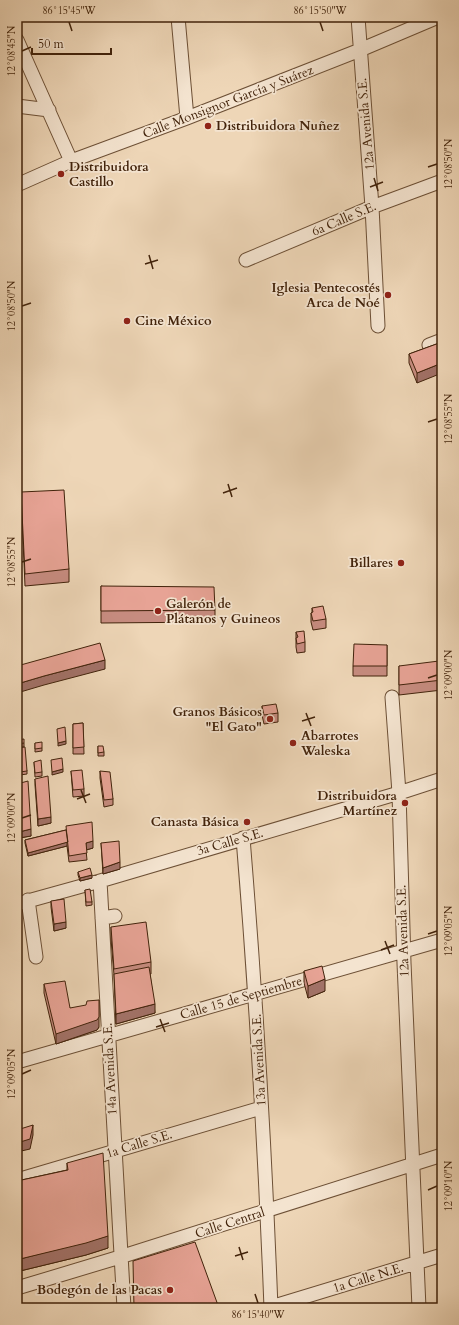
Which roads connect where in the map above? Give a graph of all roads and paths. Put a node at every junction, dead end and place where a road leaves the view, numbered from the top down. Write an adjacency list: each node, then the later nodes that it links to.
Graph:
1 (178, 17): 8 (street)
2 (358, 17): 5 (street, 12a Avenida S.E.)
3 (438, 17): 5 (street, Calle Monsignor García y Suárez)
4 (17, 40): 7 (street)
5 (360, 50): 8 (street, Calle Monsignor García y Suárez); 12 (street, 12a Avenida S.E.)
6 (17, 106): 7 (street)
7 (49, 110): 9 (street)
8 (187, 118): 9 (street, Calle Monsignor García y Suárez)
9 (72, 161): 11 (street, Calle Monsignor García y Suárez)
10 (442, 181): 12 (street, 6a Calle S.E.)
11 (17, 185)
12 (372, 207): 13 (street, 6a Calle S.E.); 14 (street, 12a Avenida S.E.)
13 (246, 260)
14 (378, 326)
15 (442, 340): 16 (street)
16 (429, 345)
17 (392, 697): 19 (street, 12a Avenida S.E.)
18 (442, 778): 19 (street, 3a Calle S.E.)
19 (399, 793): 20 (street, 3a Calle S.E.); 28 (street, 12a Avenida S.E.)
20 (243, 838): 21 (street, 3a Calle S.E.); 30 (street, 13a Avenida S.E.)
21 (100, 881): 22 (street, 3a Calle S.E.); 23 (street, 14a Avenida S.E.)
22 (23, 902): 29 (street)
23 (98, 913): 24 (street); 26 (street, 14a Avenida S.E.)
24 (115, 916)
25 (118, 934): 26 (street)
26 (103, 937): 31 (street, 14a Avenida S.E.)
27 (442, 940): 28 (street, Calle 15 de Septiembre)
28 (404, 951): 30 (street, Calle 15 de Septiembre); 36 (street, 12a Avenida S.E.)
29 (36, 957)
30 (255, 994): 31 (street, Calle 15 de Septiembre); 33 (street, 13a Avenida S.E.)
31 (109, 1035): 32 (street, Calle 15 de Septiembre); 34 (street, 14a Avenida S.E.)
32 (17, 1062)
33 (261, 1108): 34 (street, 1a Calle S.E.); 38 (street, 13a Avenida S.E.)
34 (115, 1152): 37 (street, 1a Calle S.E.); 40 (street, 14a Avenida S.E.)
35 (442, 1155): 36 (street, Calle Central)
36 (413, 1165): 38 (street, Calle Central); 41 (street, 12a Avenida S.E.)
37 (17, 1180)
38 (268, 1211): 40 (street, Calle Central); 44 (street, 13a Avenida S.E.)
39 (442, 1255): 41 (street, 1a Calle N.E.)
40 (120, 1257): 42 (street, Calle Central); 43 (street, 14a Avenida S.E.)
41 (417, 1263): 44 (street, 1a Calle N.E.); 45 (street, 12a Avenida S.E.)
42 (17, 1288)
43 (124, 1308)
44 (271, 1308)
45 (419, 1308)

